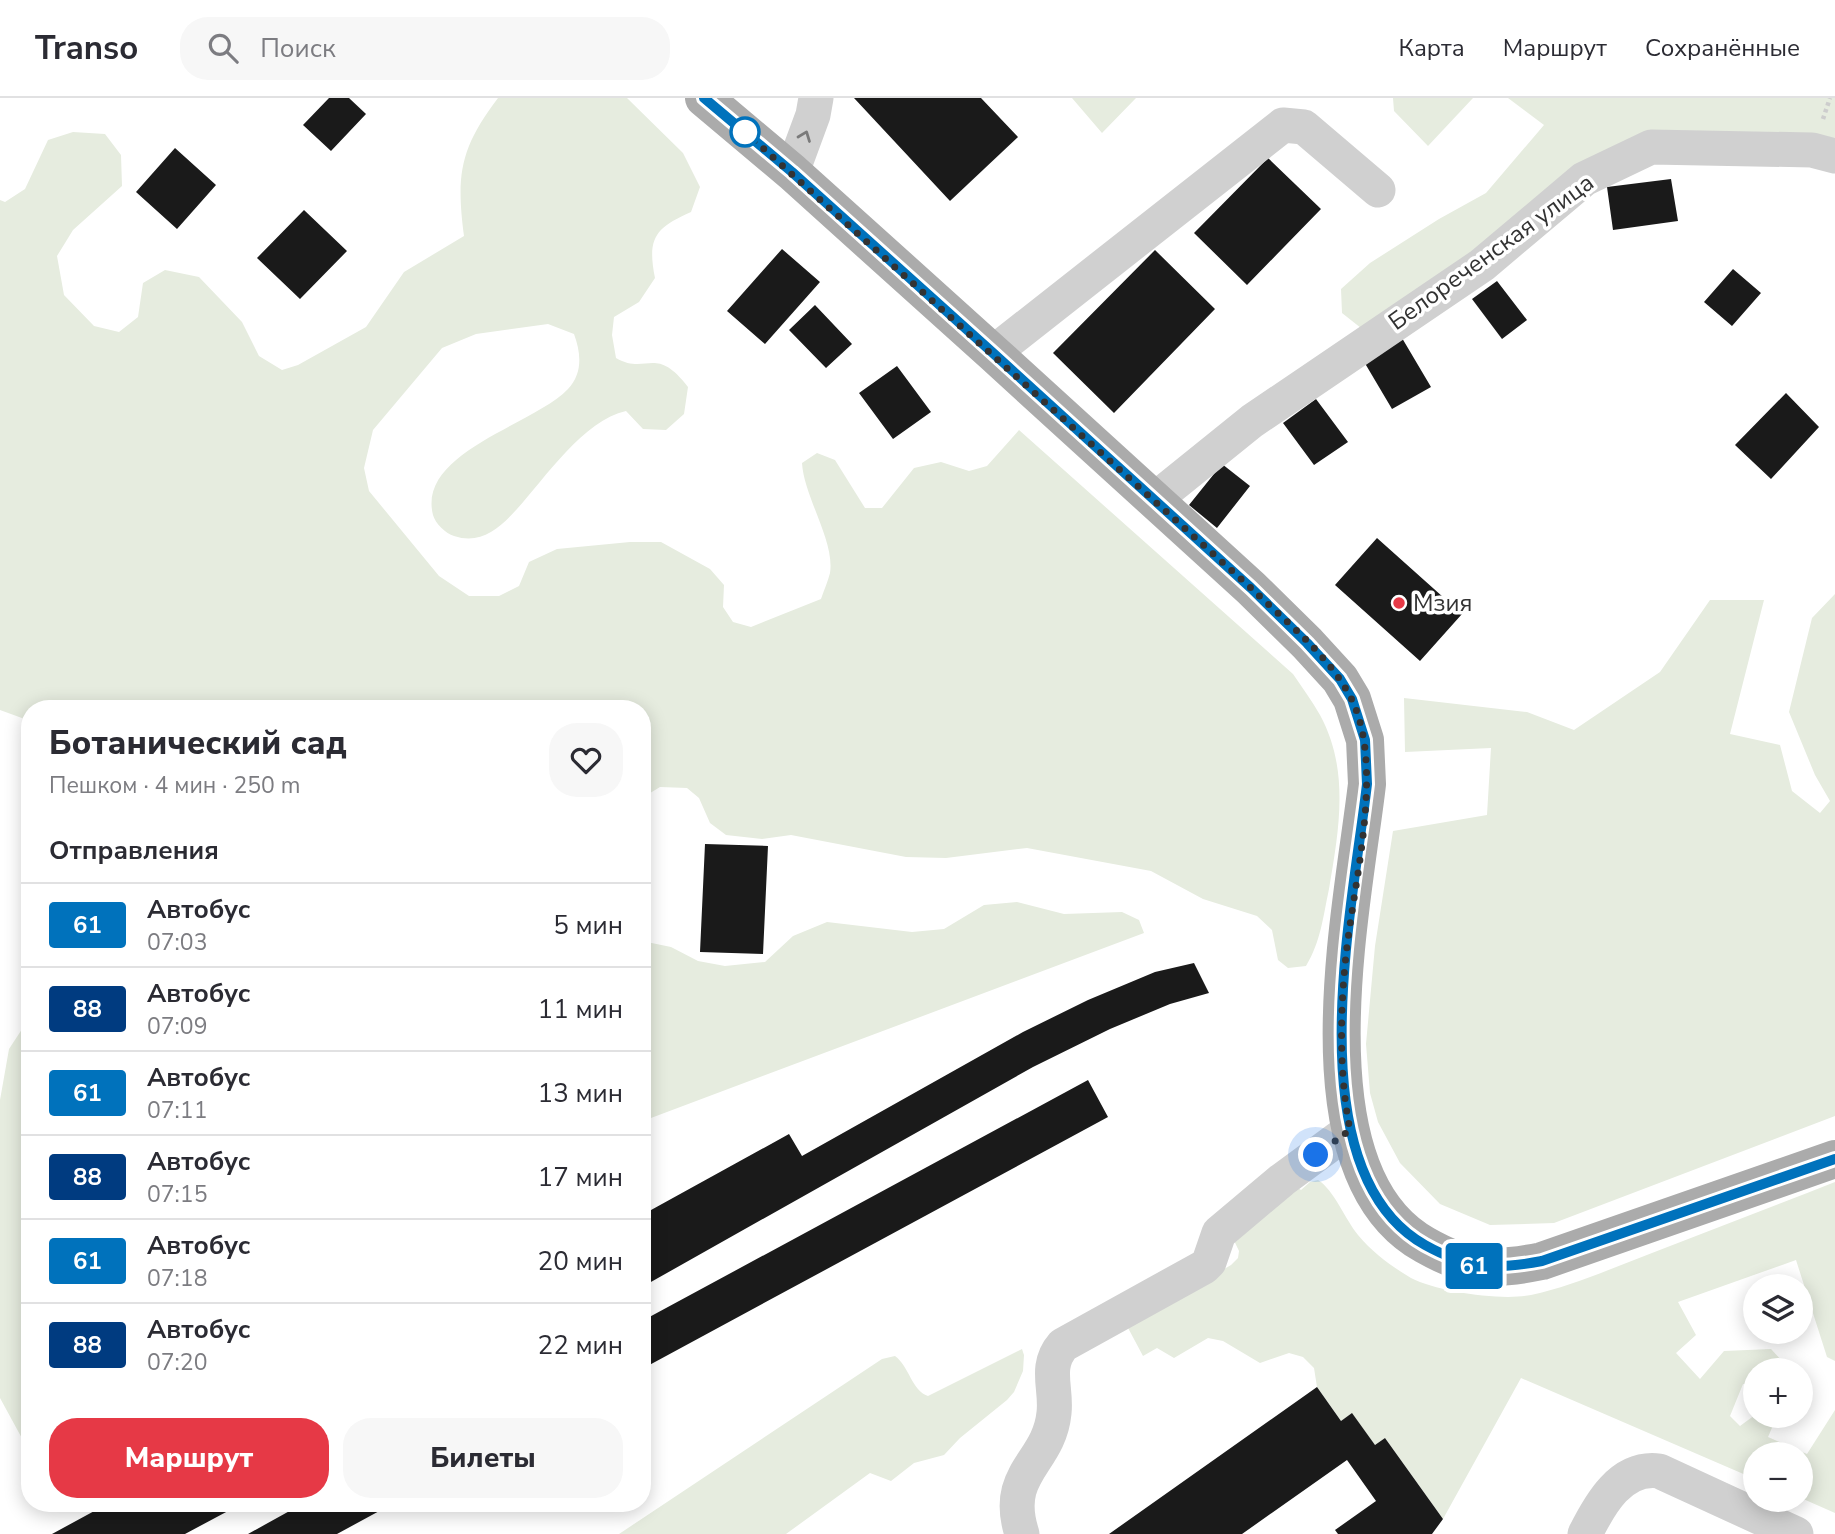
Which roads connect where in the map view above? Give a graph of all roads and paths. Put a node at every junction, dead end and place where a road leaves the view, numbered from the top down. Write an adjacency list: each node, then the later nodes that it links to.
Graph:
1 (704, 98): 4 (main road)
2 (816, 98): 4 (street, one-way to 2)
3 (1835, 156): 7 (street, Белореченская улица)
4 (792, 172): 6 (main road)
5 (1378, 190): 6 (street)
6 (993, 353): 7 (main road)
7 (1154, 500): 8 (main road)
8 (1350, 1130): 9 (main road); 10 (street)
9 (1835, 1159)
10 (1022, 1534)
11 (1585, 1534): 12 (street)
12 (1797, 1534)

